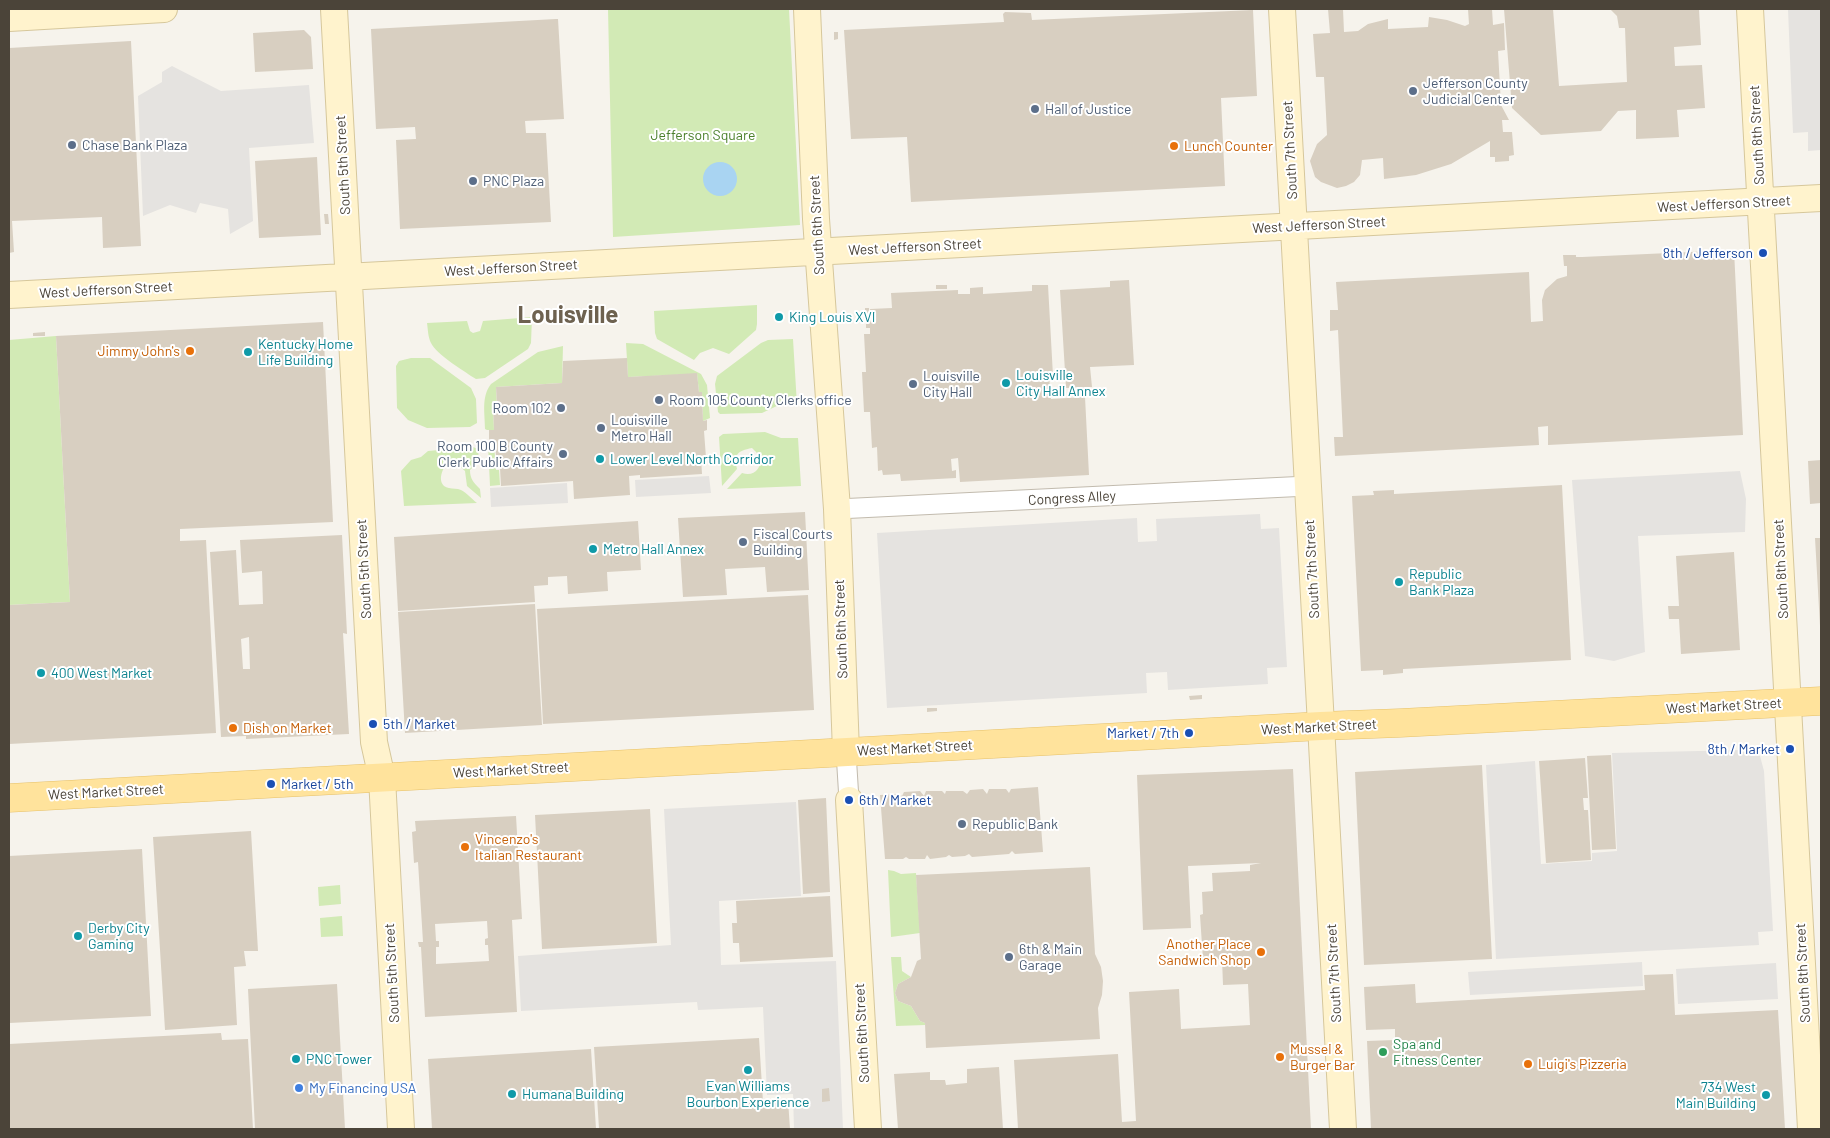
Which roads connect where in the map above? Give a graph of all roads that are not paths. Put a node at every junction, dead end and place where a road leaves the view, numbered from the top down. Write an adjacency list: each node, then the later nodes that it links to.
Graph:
1 (164, 9): 6 (street)
2 (334, 9): 11 (street, South 5th Street)
3 (807, 9): 10 (street, South 6th Street)
4 (1282, 9): 9 (street, South 7th Street)
5 (1750, 9): 8 (street, South 8th Street)
6 (9, 18)
7 (1821, 198): 8 (street, West Jefferson Street)
8 (1761, 202): 9 (street, West Jefferson Street); 16 (street, South 8th Street)
9 (1294, 226): 10 (street, West Jefferson Street); 13 (street, South 7th Street)
10 (818, 252): 11 (street, West Jefferson Street); 14 (street, South 6th Street)
11 (350, 277): 12 (street, West Jefferson Street); 19 (street, South 5th Street)
12 (9, 295)
13 (1308, 486): 14 (street, Congress Alley); 17 (street, South 7th Street)
14 (837, 509): 18 (street, South 6th Street)
15 (1821, 701): 16 (main road, West Market Street)
16 (1788, 702): 17 (main road, West Market Street); 25 (street, South 8th Street)
17 (1321, 726): 18 (main road, West Market Street); 24 (street, South 7th Street)
18 (846, 752): 19 (main road, West Market Street); 21 (street, South 6th Street)
19 (382, 778): 20 (main road, West Market Street); 22 (street, South 5th Street)
20 (9, 798)
21 (849, 800): 23 (street, South 6th Street)
22 (401, 1129)
23 (868, 1129)
24 (1343, 1129)
25 (1811, 1129)

